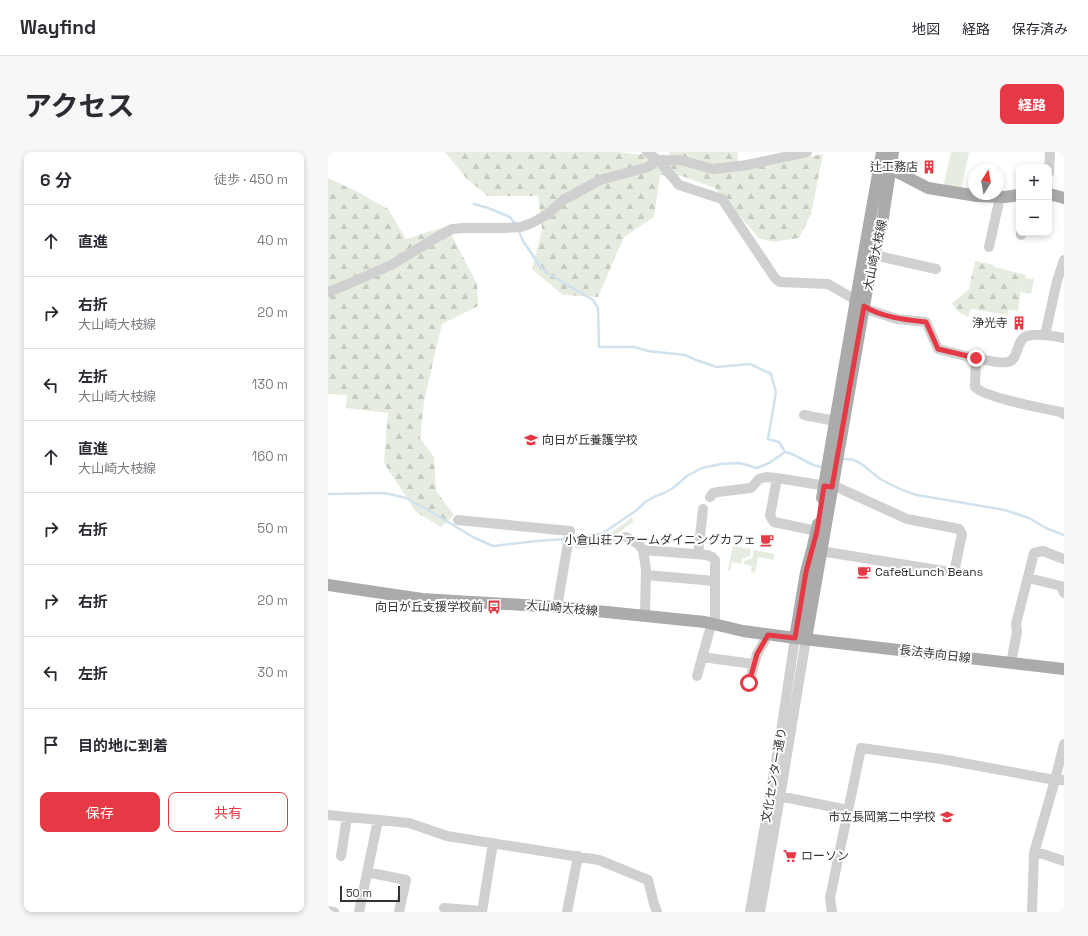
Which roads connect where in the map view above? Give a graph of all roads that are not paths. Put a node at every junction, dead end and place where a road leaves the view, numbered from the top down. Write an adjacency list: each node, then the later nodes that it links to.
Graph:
1 (647, 152): 6 (street)
2 (807, 152): 6 (street)
3 (894, 152): 8 (main road, 大山崎大枝線)
4 (1050, 152): 7 (street)
5 (880, 154): 8 (main road, 大山崎大枝線); 20 (main road, 大山崎大枝線)
6 (659, 161): 19 (street); 20 (street)
7 (1049, 164)
8 (891, 167): 9 (main road); 16 (main road, 大山崎大枝線)
9 (968, 195)
10 (1016, 195): 12 (main road)
11 (1052, 195): 13 (main road)
12 (1004, 196)
13 (1064, 198)
14 (999, 200): 15 (street)
15 (989, 247)
16 (874, 255): 18 (street); 20 (main road, 大山崎大枝線)
17 (1064, 260): 21 (street)
18 (936, 269)
19 (328, 292)
20 (860, 304): 23 (street); 26 (main road, 大山崎大枝線); 28 (main road, 大山崎大枝線)
21 (1045, 335): 22 (street); 23 (street)
22 (1064, 338)
23 (976, 358): 24 (street)
24 (1064, 414)
25 (804, 415): 26 (street)
26 (835, 421): 28 (main road, 大山崎大枝線)
27 (777, 478): 28 (street); 29 (street); 32 (street)
28 (828, 486): 32 (main road, 大山崎大枝線); 35 (main road, 大山崎大枝線); 35 (street)
29 (710, 497)
30 (703, 508): 36 (street)
31 (458, 520): 43 (street)
32 (817, 531): 35 (main road, 大山崎大枝線)
33 (626, 537): 34 (street)
34 (643, 550): 36 (street); 38 (street)
35 (817, 551): 47 (main road, 大山崎大枝線)
36 (698, 554): 40 (street)
37 (1064, 559): 39 (street)
38 (646, 575): 40 (street); 44 (street)
39 (1028, 578): 42 (street); 49 (street)
40 (715, 581): 45 (street)
41 (328, 585): 43 (main road, 大山崎大枝線)
42 (1063, 588)
43 (557, 607): 44 (main road, 大山崎大枝線)
44 (645, 616): 45 (main road, 大山崎大枝線)
45 (712, 624): 46 (main road, 大山崎大枝線); 48 (street)
46 (768, 635): 47 (main road, 大山崎大枝線); 50 (street)
47 (800, 639): 49 (main road, 長法寺向日線); 56 (street, 文化センター通り)
48 (702, 657): 50 (street); 52 (street)
49 (1011, 663): 51 (main road, 長法寺向日線)
50 (754, 664): 53 (street)
51 (1064, 669)
52 (697, 676)
53 (749, 683)
54 (1064, 744): 55 (street)
55 (1060, 780): 57 (street); 62 (street)
56 (775, 796): 57 (street); 75 (street, 文化センター通り); 76 (street, 文化センター通り)
57 (848, 810): 77 (street)
58 (328, 815): 59 (street)
59 (348, 817): 60 (street); 63 (street)
60 (378, 820): 61 (street); 66 (street)
61 (493, 843): 64 (street); 72 (street)
62 (1034, 853): 65 (street); 78 (street)
63 (341, 856)
64 (578, 856): 73 (street); 74 (street)
65 (1064, 861)
66 (367, 872): 70 (street); 71 (street)
67 (444, 908): 72 (street)
68 (328, 911): 69 (street)
69 (334, 912)
70 (359, 912)
71 (399, 912)
72 (482, 912)
73 (567, 912)
74 (657, 912)
75 (750, 912)
76 (760, 912)
77 (832, 912)
78 (1032, 912)

